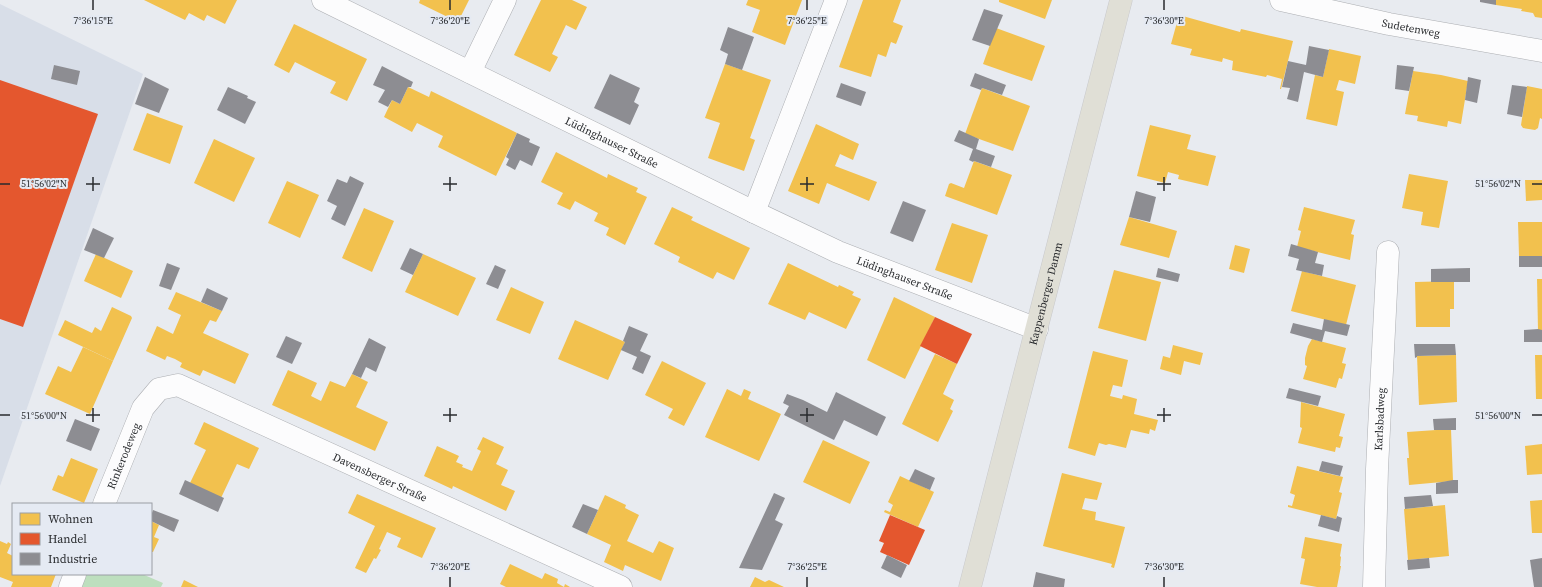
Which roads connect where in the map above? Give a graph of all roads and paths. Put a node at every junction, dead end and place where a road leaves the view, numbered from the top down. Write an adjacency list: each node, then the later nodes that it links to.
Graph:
1 (323, 0): 7 (street, Lüdinghauser Straße)
2 (506, 0): 7 (street)
3 (836, 0): 8 (street)
4 (1121, 0): 10 (main road, Kappenberger Damm)
5 (1282, 0): 6 (street, Sudetenweg)
6 (1542, 51)
7 (470, 72): 8 (street, Lüdinghauser Straße)
8 (754, 212): 10 (street, Lüdinghauser Straße)
9 (1388, 252): 17 (street, Karlsbadweg)
10 (1037, 329): 16 (main road, Kappenberger Damm)
11 (143, 408): 12 (street, Rinkerodeweg); 15 (street, Davensberger Straße)
12 (104, 503)
13 (75, 575): 14 (street)
14 (70, 587)
15 (621, 587)
16 (970, 587)
17 (1374, 587)

